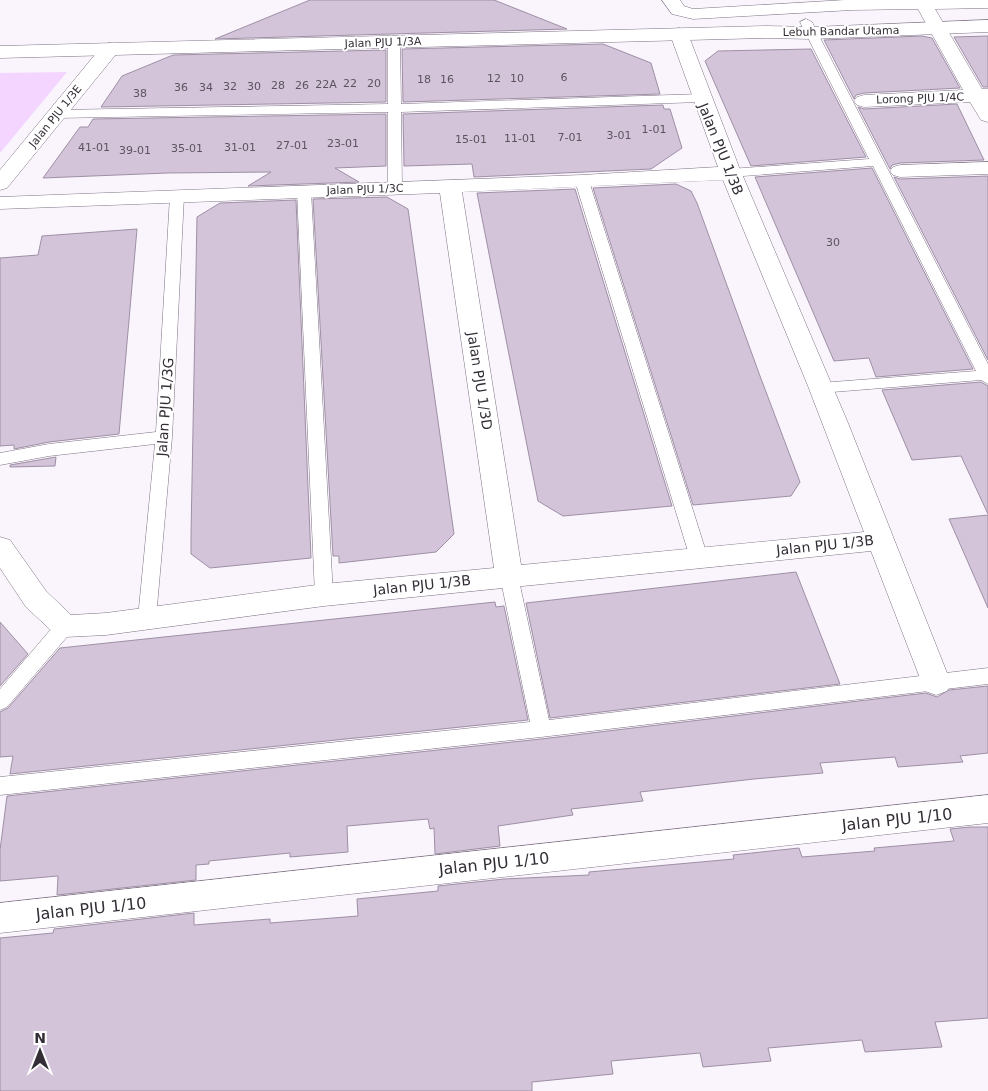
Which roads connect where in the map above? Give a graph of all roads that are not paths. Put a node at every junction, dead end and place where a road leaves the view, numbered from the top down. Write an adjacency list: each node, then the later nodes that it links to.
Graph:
1 (671, 0): 4 (street)
2 (850, 3): 4 (street); 6 (street)
3 (988, 3): 6 (street)
4 (693, 14): 10 (street)
5 (988, 15): 6 (street, Lebuh Bandar Utama)
6 (930, 17): 7 (street, Lebuh Bandar Utama); 8 (street, Lebuh Bandar Utama); 14 (street)
7 (988, 26)
8 (809, 28): 9 (street, Lebuh Bandar Utama); 20 (lane)
9 (766, 32): 10 (street, Jalan PJU 1/3A)
10 (679, 34): 11 (street, Jalan PJU 1/3A); 15 (street, Jalan PJU 1/3B)
11 (394, 42): 12 (street, Jalan PJU 1/3A); 17 (lane)
12 (110, 49): 13 (street, Jalan PJU 1/3A); 18 (street, Jalan PJU 1/3E)
13 (0, 52)
14 (982, 96): 16 (street, Lorong PJU 1/4C); 19 (street)
15 (701, 98): 17 (lane); 23 (street, Jalan PJU 1/3B)
16 (864, 100)
17 (394, 108): 18 (lane); 27 (lane)
18 (57, 114): 25 (street, Jalan PJU 1/3E)
19 (988, 116)
20 (878, 162): 23 (lane); 31 (lane)
21 (988, 168): 22 (street)
22 (900, 171)
23 (730, 173): 24 (street, Jalan PJU 1/3C); 32 (street, Jalan PJU 1/3B)
24 (582, 181): 26 (street, Jalan PJU 1/3C); 37 (lane)
25 (0, 184)
26 (450, 186): 27 (street, Jalan PJU 1/3C); 38 (street, Jalan PJU 1/3D)
27 (395, 188): 28 (street, Jalan PJU 1/3C)
28 (304, 191): 29 (street, Jalan PJU 1/3C); 39 (lane)
29 (177, 196): 30 (street, Jalan PJU 1/3C); 33 (lane, Jalan PJU 1/3G)
30 (0, 203)
31 (987, 377): 32 (lane)
32 (820, 388): 35 (street, Jalan PJU 1/3B)
33 (164, 438): 34 (lane); 40 (lane, Jalan PJU 1/3G)
34 (0, 459)
35 (881, 540): 37 (street, Jalan PJU 1/3B); 43 (street, Jalan PJU 1/3B)
36 (0, 547): 41 (street)
37 (699, 558): 38 (street, Jalan PJU 1/3B)
38 (509, 576): 39 (street, Jalan PJU 1/3B); 45 (lane)
39 (324, 595): 40 (street, Jalan PJU 1/3B)
40 (147, 618): 41 (street, Jalan PJU 1/3B)
41 (65, 626): 44 (lane)
42 (988, 676): 43 (lane)
43 (936, 683): 45 (lane)
44 (0, 702)
45 (541, 729): 46 (lane)
46 (0, 786)
47 (988, 809): 48 (street, Jalan PJU 1/10)
48 (0, 918)

